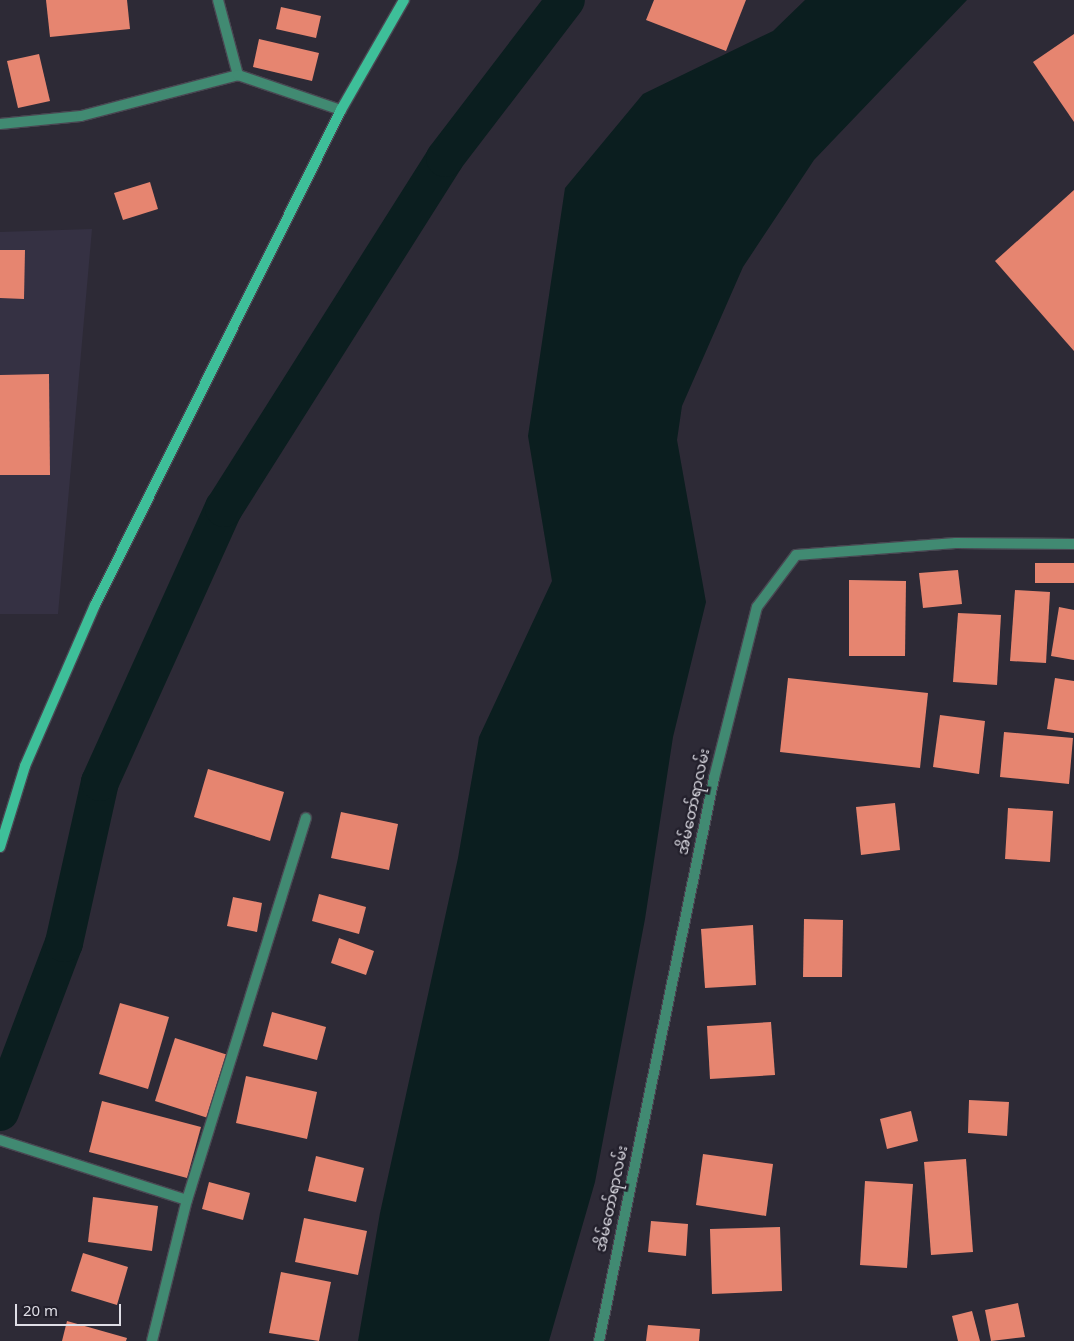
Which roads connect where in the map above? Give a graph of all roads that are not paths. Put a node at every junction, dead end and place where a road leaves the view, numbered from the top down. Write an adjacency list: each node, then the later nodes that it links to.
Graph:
1 (218, 0): 3 (street)
2 (404, 0): 4 (street)
3 (238, 75): 4 (street); 5 (street)
4 (340, 110): 8 (street)
5 (0, 124)
6 (1074, 544): 12 (street, အိမ်တော်ရာလမ်း)
7 (306, 818): 10 (street)
8 (0, 847)
9 (0, 1140): 10 (street)
10 (187, 1200): 11 (street)
11 (152, 1341)
12 (599, 1341)

